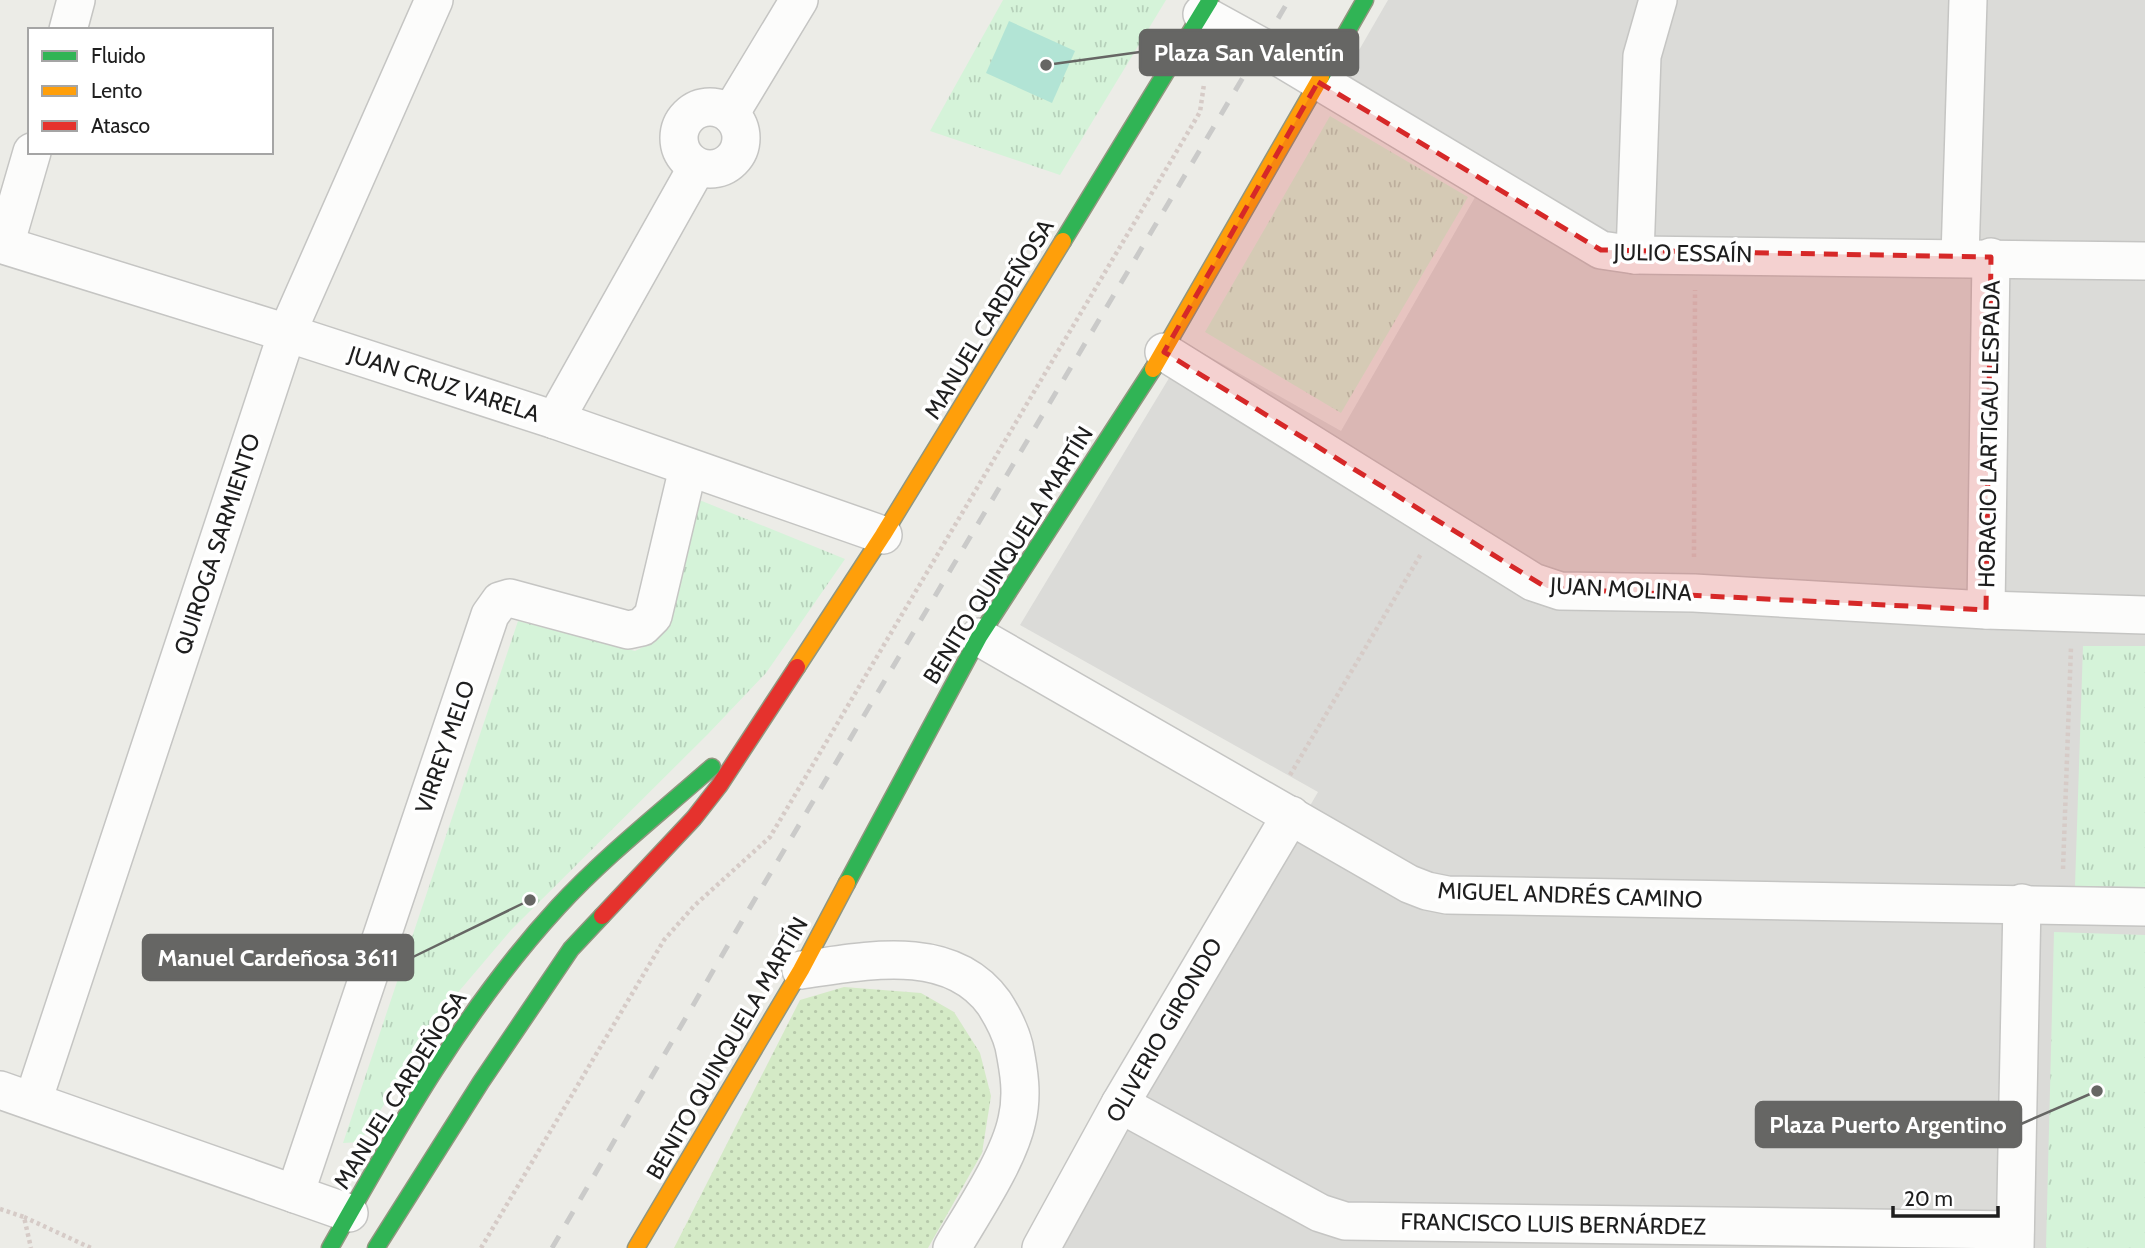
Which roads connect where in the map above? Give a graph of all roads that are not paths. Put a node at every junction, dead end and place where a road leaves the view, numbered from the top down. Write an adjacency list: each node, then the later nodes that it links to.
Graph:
1 (76, 0): 8 (street)
2 (434, 0): 15 (street, QUIROGA SARMIENTO)
3 (799, 0): 17 (street)
4 (1365, 0): 9 (main road, BENITO QUINQUELA MARTÍN)
5 (1658, 0): 12 (street)
6 (1968, 0): 13 (street, HORACIO LARTIGAU LESPADA)
7 (1206, 7): 9 (street, JULIO ESSAÍN); 19 (main road, MANUEL CARDEÑOSA)
8 (69, 28)
9 (1318, 82): 12 (street, JULIO ESSAÍN); 16 (main road, BENITO QUINQUELA MARTÍN)
10 (31, 154): 11 (street)
11 (2, 244): 15 (street, JUAN CRUZ VARELA)
12 (1635, 255): 13 (street, JULIO ESSAÍN)
13 (1975, 257): 14 (street, JULIO ESSAÍN); 20 (street, HORACIO LARTIGAU LESPADA)
14 (2145, 261)
15 (287, 332): 17 (street, JUAN CRUZ VARELA); 28 (street, QUIROGA SARMIENTO)
16 (1164, 352): 20 (street, JUAN MOLINA); 22 (main road, BENITO QUINQUELA MARTÍN)
17 (555, 420): 18 (street, JUAN CRUZ VARELA)
18 (688, 468): 19 (street, JUAN CRUZ VARELA); 30 (street, VIRREY MELO)
19 (883, 535): 23 (main road, MANUEL CARDEÑOSA)
20 (1986, 610): 21 (street, JUAN MOLINA)
21 (2145, 615)
22 (979, 637): 24 (street, MIGUEL ANDRÉS CAMINO); 27 (main road, BENITO QUINQUELA MARTÍN)
23 (803, 658): 31 (main road, MANUEL CARDEÑOSA); 34 (main road, MANUEL CARDEÑOSA)
24 (1282, 809): 25 (street, MIGUEL ANDRÉS CAMINO); 29 (street, OLIVERIO GIRONDO)
25 (2022, 903): 26 (street, MIGUEL ANDRÉS CAMINO); 32 (street)
26 (2145, 907)
27 (801, 970): 35 (main road, BENITO QUINQUELA MARTÍN); 36 (street)
28 (17, 1095): 30 (street)
29 (1120, 1104): 32 (street, FRANCISCO LUIS BERNÁRDEZ); 37 (street, OLIVERIO GIRONDO)
30 (295, 1194): 31 (street)
31 (349, 1213): 33 (main road, MANUEL CARDEÑOSA)
32 (2015, 1239)
33 (330, 1248)
34 (376, 1248)
35 (636, 1248)
36 (953, 1248)
37 (1041, 1248)

